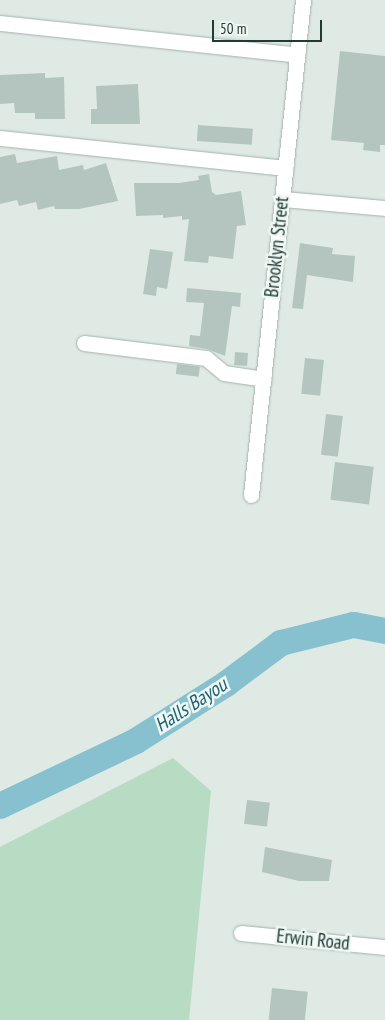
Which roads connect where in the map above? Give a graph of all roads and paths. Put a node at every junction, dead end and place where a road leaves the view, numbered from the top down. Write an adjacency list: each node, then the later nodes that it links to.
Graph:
1 (303, 0): 3 (street, Brooklyn Street)
2 (0, 23): 3 (street)
3 (298, 55): 5 (street, Brooklyn Street)
4 (0, 138): 5 (street)
5 (285, 168): 6 (street, Brooklyn Street)
6 (282, 199): 7 (street); 9 (street, Brooklyn Street)
7 (385, 208)
8 (84, 343): 9 (street)
9 (264, 379): 10 (street, Brooklyn Street)
10 (252, 494)
11 (241, 933): 12 (street, Erwin Road)
12 (385, 947)

